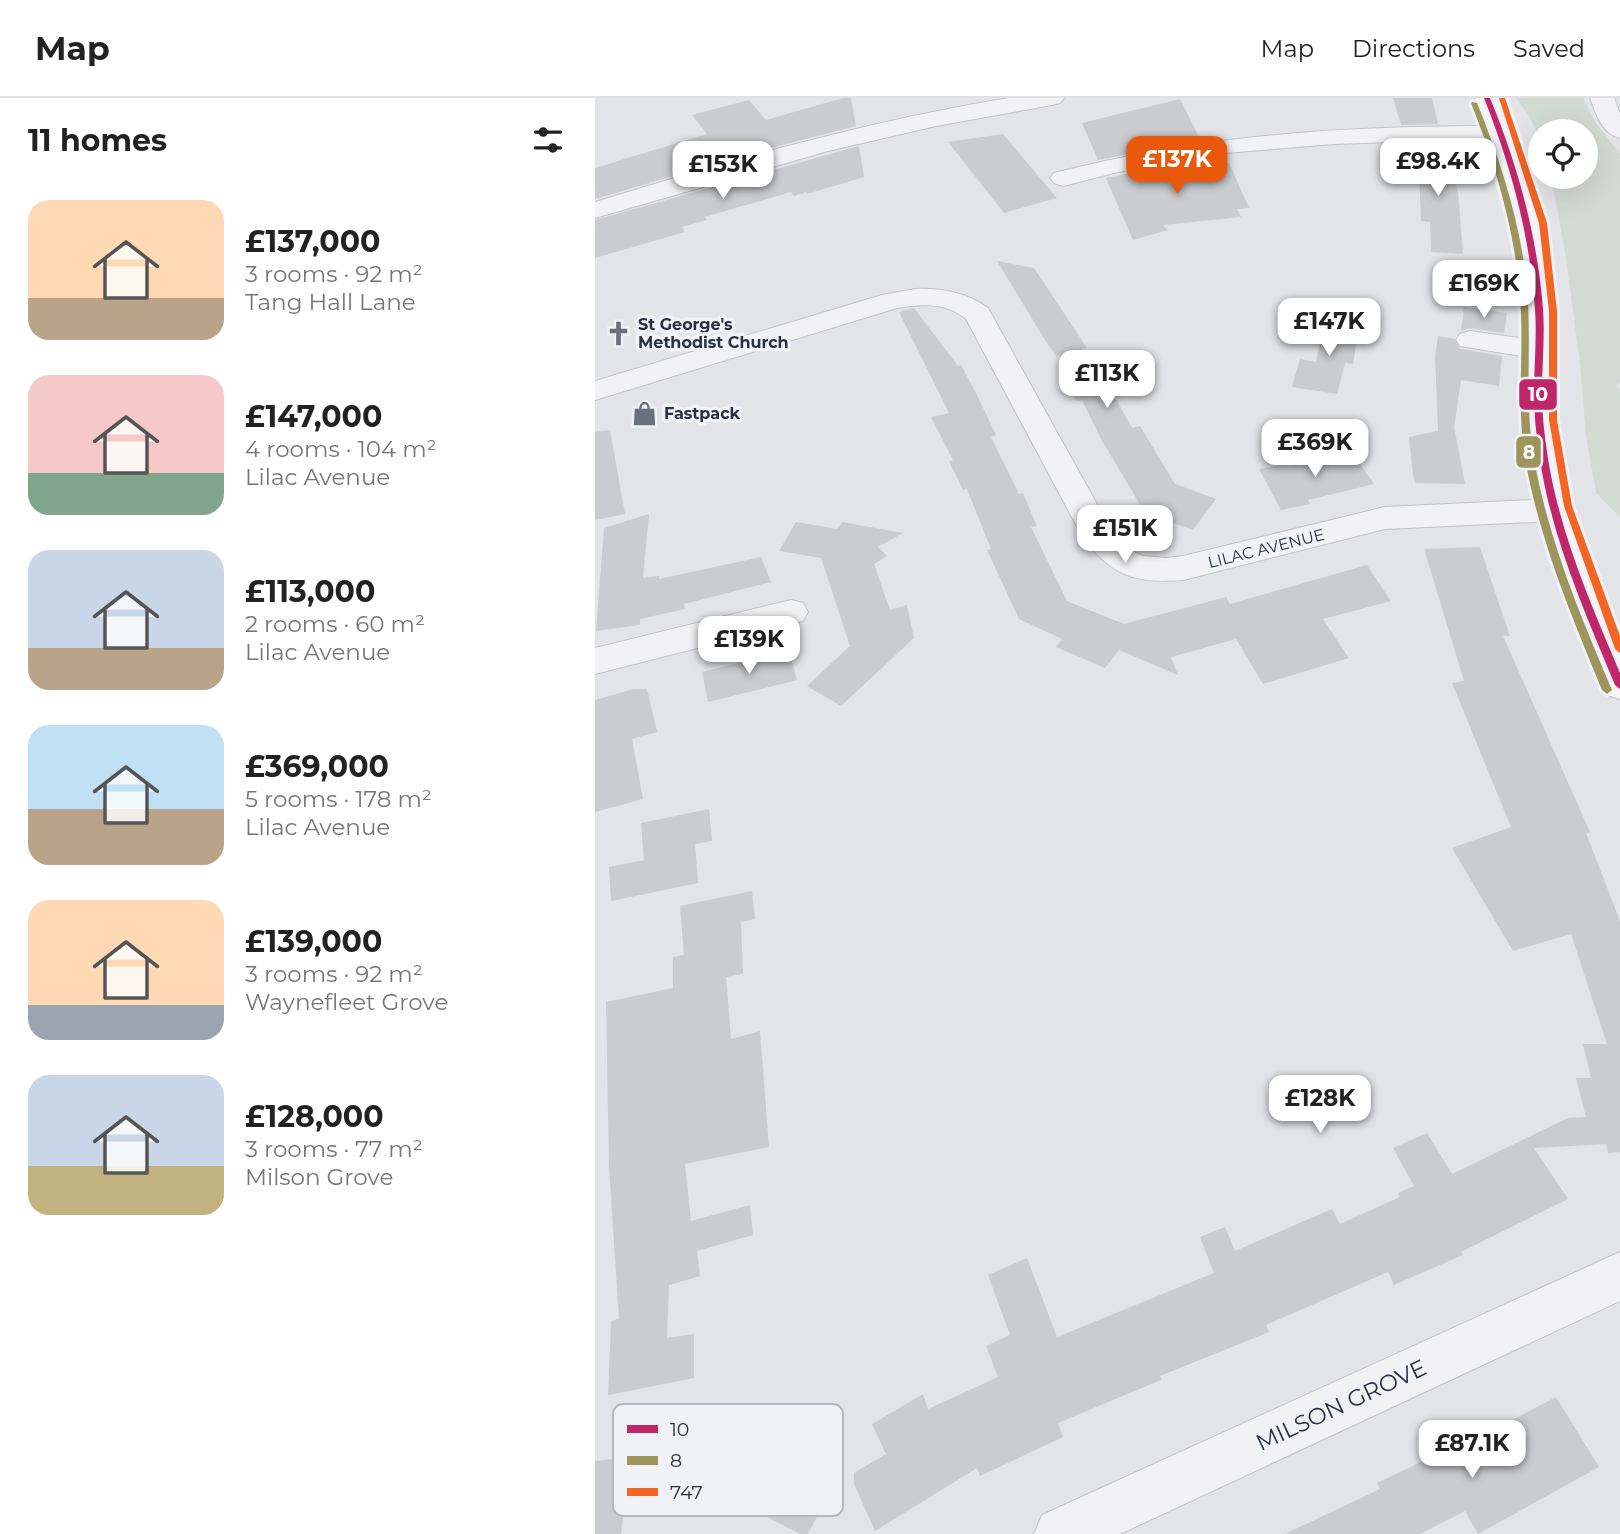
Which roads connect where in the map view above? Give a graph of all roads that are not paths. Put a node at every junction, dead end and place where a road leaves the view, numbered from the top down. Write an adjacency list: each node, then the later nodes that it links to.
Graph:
1 (1052, 98): 7 (street)
2 (1487, 98): 5 (main road)
3 (1602, 98): 4 (street)
4 (1620, 131)
5 (1500, 133): 6 (street); 9 (main road)
6 (1063, 178)
7 (595, 210)
8 (1470, 340): 9 (street)
9 (1539, 350): 11 (main road)
10 (595, 391): 11 (street, LILAC AVENUE)
11 (1554, 510): 14 (main road)
12 (791, 612): 13 (street)
13 (595, 661)
14 (1620, 685)
15 (1620, 1276): 16 (street, MILSON GROVE)
16 (1062, 1534)

